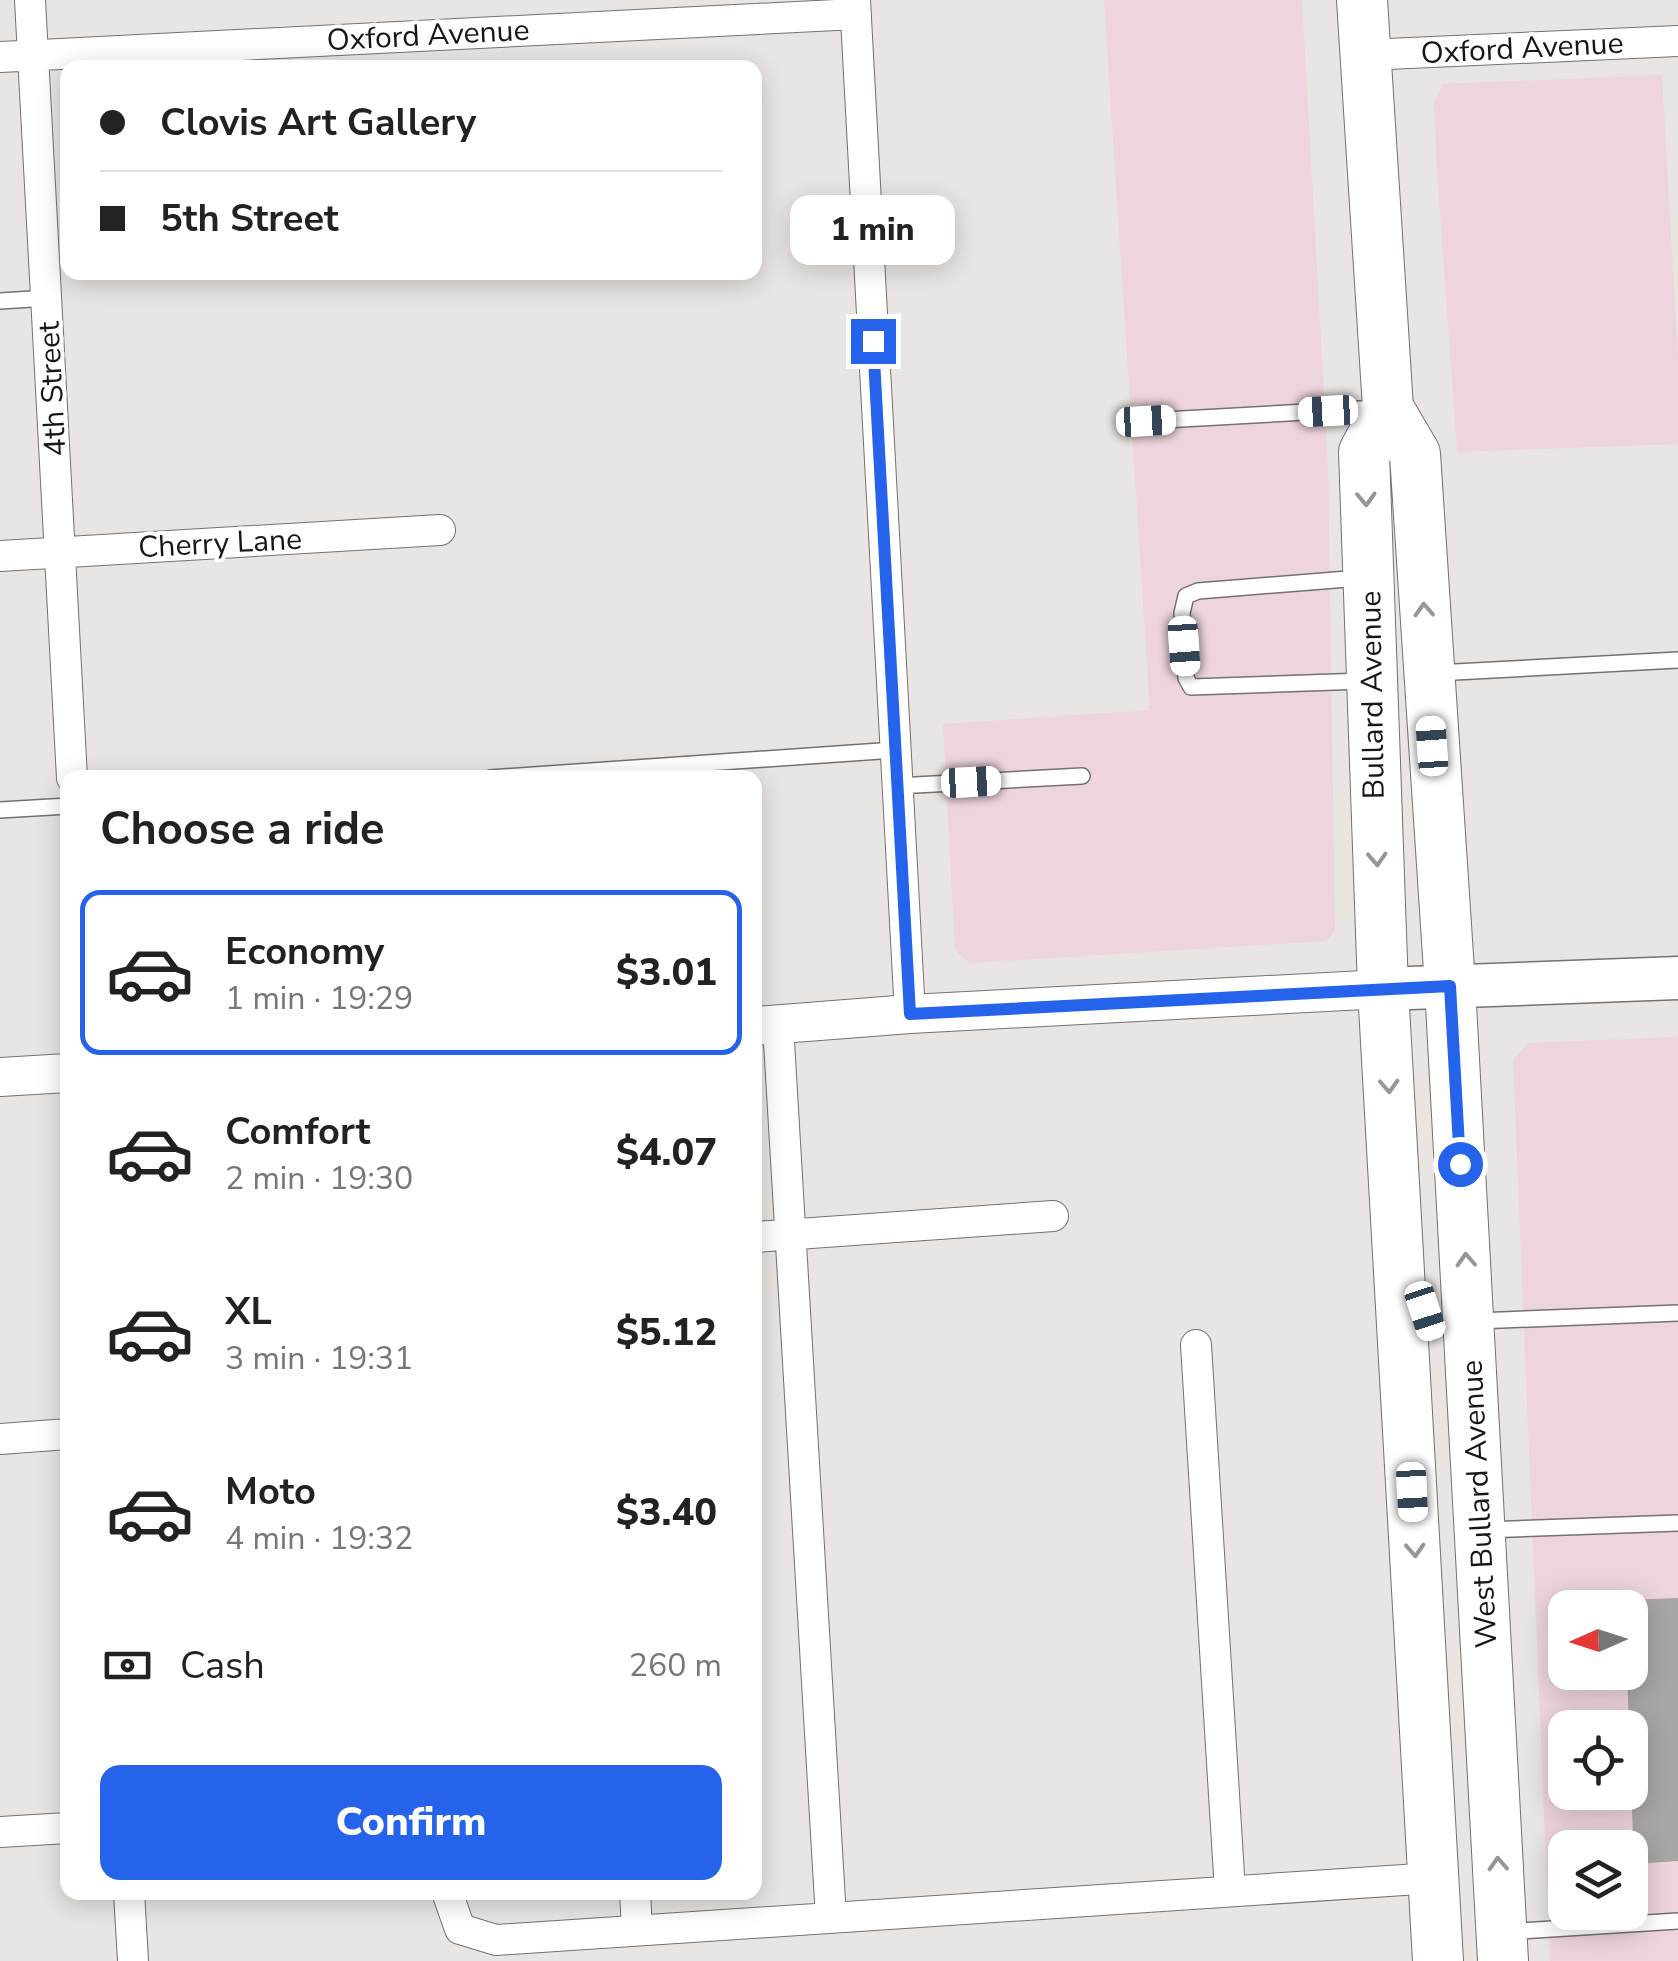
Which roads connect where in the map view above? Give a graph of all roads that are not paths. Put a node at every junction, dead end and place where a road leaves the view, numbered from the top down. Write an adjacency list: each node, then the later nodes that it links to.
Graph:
1 (30, 0): 6 (street, 4th Street)
2 (1362, 0): 5 (main road, Bullard Avenue)
3 (855, 7): 6 (street, Oxford Avenue); 19 (street)
4 (1678, 41): 5 (street, Oxford Avenue)
5 (1365, 55): 10 (main road, Bullard Avenue)
6 (33, 56): 7 (street, Oxford Avenue); 8 (street, 4th Street)
7 (0, 58)
8 (48, 298): 9 (lane); 13 (street, 4th Street)
9 (0, 301)
10 (1388, 408): 11 (lane); 15 (main road, Bullard Avenue, one-way to 15); 17 (main road, Bullard Avenue, one-way to 10)
11 (1146, 421)
12 (440, 530): 13 (street, Cherry Lane)
13 (60, 552): 14 (street, Cherry Lane); 20 (street, 4th Street)
14 (0, 556)
15 (1369, 578): 18 (main road, Bullard Avenue); 18 (lane)
16 (1678, 660): 17 (lane)
17 (1428, 673): 27 (main road, Bullard Avenue)
18 (1373, 681): 28 (main road, Bullard Avenue, one-way to 28)
19 (895, 750): 21 (lane); 23 (street)
20 (72, 770)
21 (606, 770)
22 (1082, 776): 23 (lane)
23 (897, 786): 29 (street)
24 (60, 806): 25 (lane)
25 (0, 810)
26 (1678, 978): 27 (main road)
27 (1450, 986): 28 (main road); 38 (main road, West Bullard Avenue, one-way to 27)
28 (1383, 989): 29 (street); 34 (main road, one-way to 34)
29 (910, 1014): 30 (street)
30 (766, 1026): 35 (street)
31 (60, 1074): 32 (street)
32 (0, 1077)
33 (1053, 1216): 35 (street)
34 (1396, 1222): 43 (main road); 46 (main road, one-way to 46)
35 (790, 1234): 36 (street); 51 (street)
36 (762, 1236)
37 (1678, 1313): 38 (lane)
38 (1469, 1321): 43 (main road, West Bullard Avenue)
39 (1196, 1344): 47 (street)
40 (60, 1435): 41 (street)
41 (0, 1439)
42 (1678, 1523): 43 (lane)
43 (1481, 1530): 54 (main road, West Bullard Avenue, one-way to 43)
44 (60, 1828): 45 (street)
45 (0, 1832)
46 (1434, 1878): 47 (street); 54 (main road); 56 (main road)
47 (1230, 1892): 51 (street)
48 (129, 1900): 55 (street)
49 (449, 1900): 53 (street)
50 (635, 1900): 53 (street)
51 (831, 1918): 53 (street)
52 (1678, 1921): 54 (lane)
53 (637, 1930)
54 (1492, 1951)
55 (133, 1961)
56 (1438, 1961)

